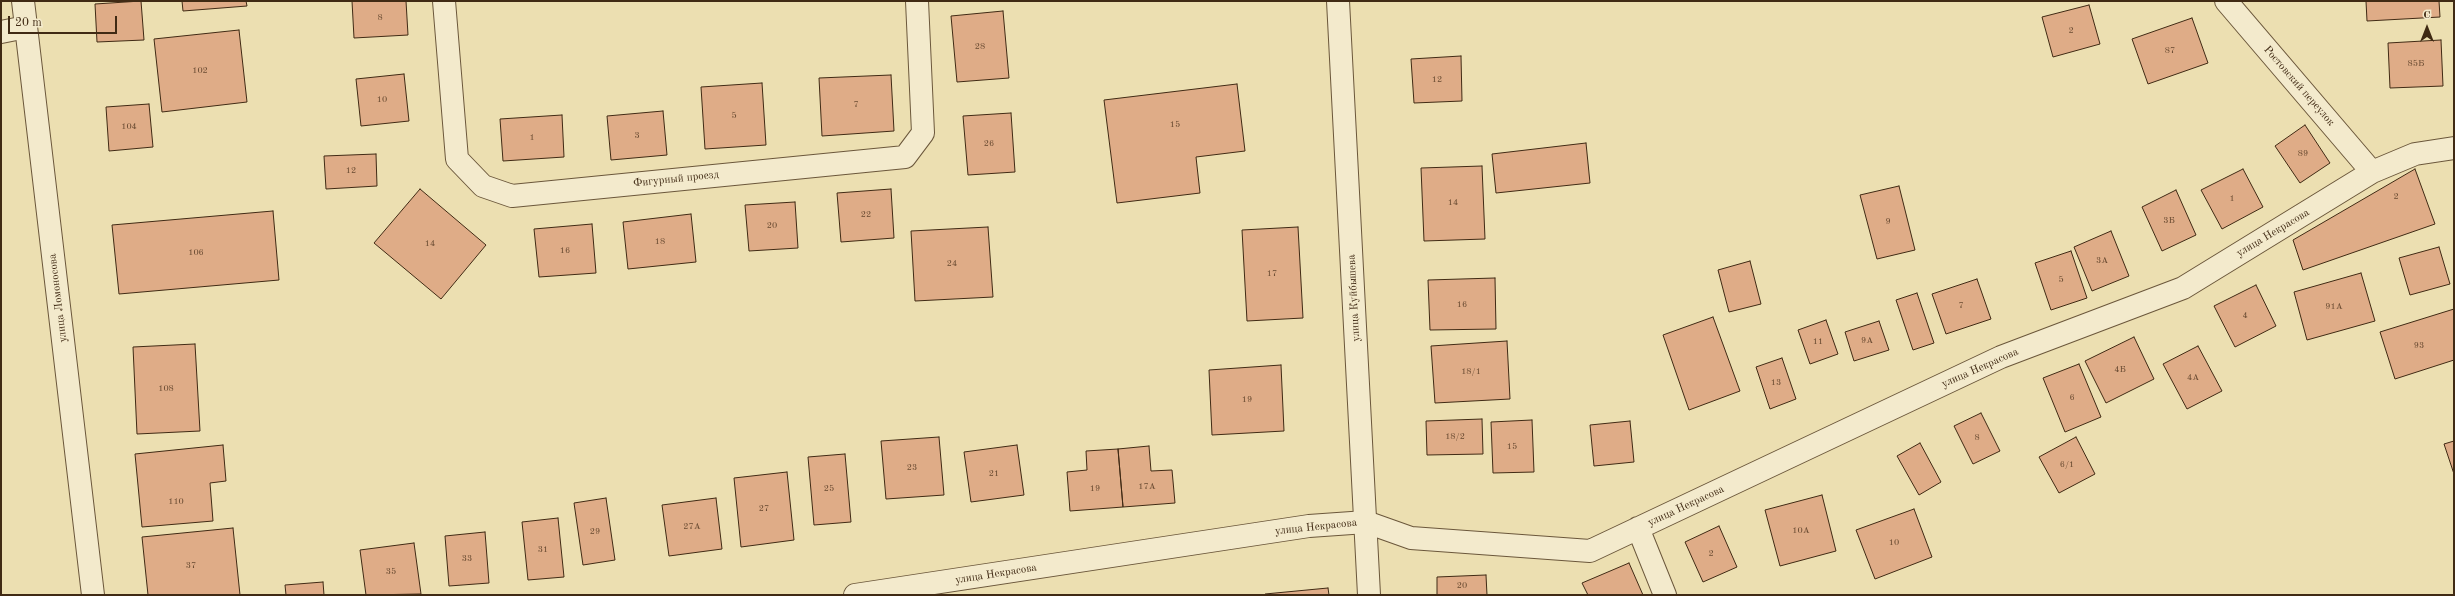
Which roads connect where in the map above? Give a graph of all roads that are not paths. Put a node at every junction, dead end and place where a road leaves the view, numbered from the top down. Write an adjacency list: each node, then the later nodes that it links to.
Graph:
1 (23, 1): 6 (street, улица Ломоносова)
2 (444, 1): 3 (street, Фигурный проезд)
3 (917, 1)
4 (1338, 1): 10 (street, улица Куйбышева)
5 (2226, 1): 9 (street, Ростовский переулок)
6 (26, 28): 7 (street); 12 (street, улица Ломоносова)
7 (1, 32)
8 (2454, 148): 9 (street, улица Некрасова)
9 (2372, 172): 11 (street, улица Некрасова)
10 (1366, 522): 11 (street, улица Некрасова); 13 (street, улица Некрасова); 14 (street, улица Куйбышева)
11 (1638, 528): 15 (street)
12 (93, 595)
13 (855, 595)
14 (1369, 595)
15 (1665, 595)

